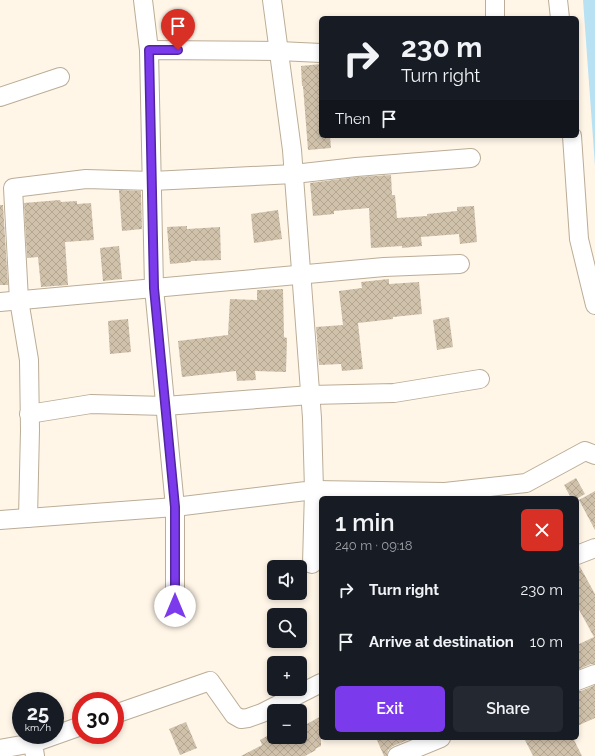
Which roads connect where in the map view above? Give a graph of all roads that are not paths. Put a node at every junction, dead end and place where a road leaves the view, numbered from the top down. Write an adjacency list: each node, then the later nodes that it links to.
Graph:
1 (143, 0): 7 (street)
2 (272, 0): 8 (street)
3 (495, 0): 5 (street)
4 (558, 0): 6 (street)
5 (495, 16)
6 (560, 16)
7 (149, 50): 8 (street); 15 (street)
8 (279, 51): 9 (street); 14 (street)
9 (319, 53)
10 (60, 77): 11 (street)
11 (0, 97)
12 (572, 138): 21 (street)
13 (471, 158): 14 (street)
14 (294, 174): 15 (street); 17 (street)
15 (152, 181): 18 (street); 19 (street)
16 (460, 264): 17 (street)
17 (301, 274): 18 (street); 23 (street)
18 (154, 288): 19 (street); 24 (street)
19 (20, 300): 20 (street); 25 (street)
20 (0, 302)
21 (595, 305)
22 (480, 379): 23 (street)
23 (310, 394): 24 (street); 27 (street)
24 (165, 406): 25 (street); 28 (street)
25 (29, 414): 29 (street)
26 (595, 455): 27 (street)
27 (314, 490): 28 (street); 33 (street)
28 (175, 507): 29 (street); 34 (street)
29 (28, 518): 30 (street)
30 (0, 520)
31 (595, 548): 32 (street)
32 (579, 554)
33 (312, 564)
34 (175, 606)
35 (595, 674): 36 (street)
36 (579, 680)
37 (319, 684): 38 (street)
38 (124, 711)
39 (72, 730): 42 (street)
40 (436, 740): 43 (street)
41 (0, 749): 42 (street)
42 (34, 749)
43 (397, 756)

